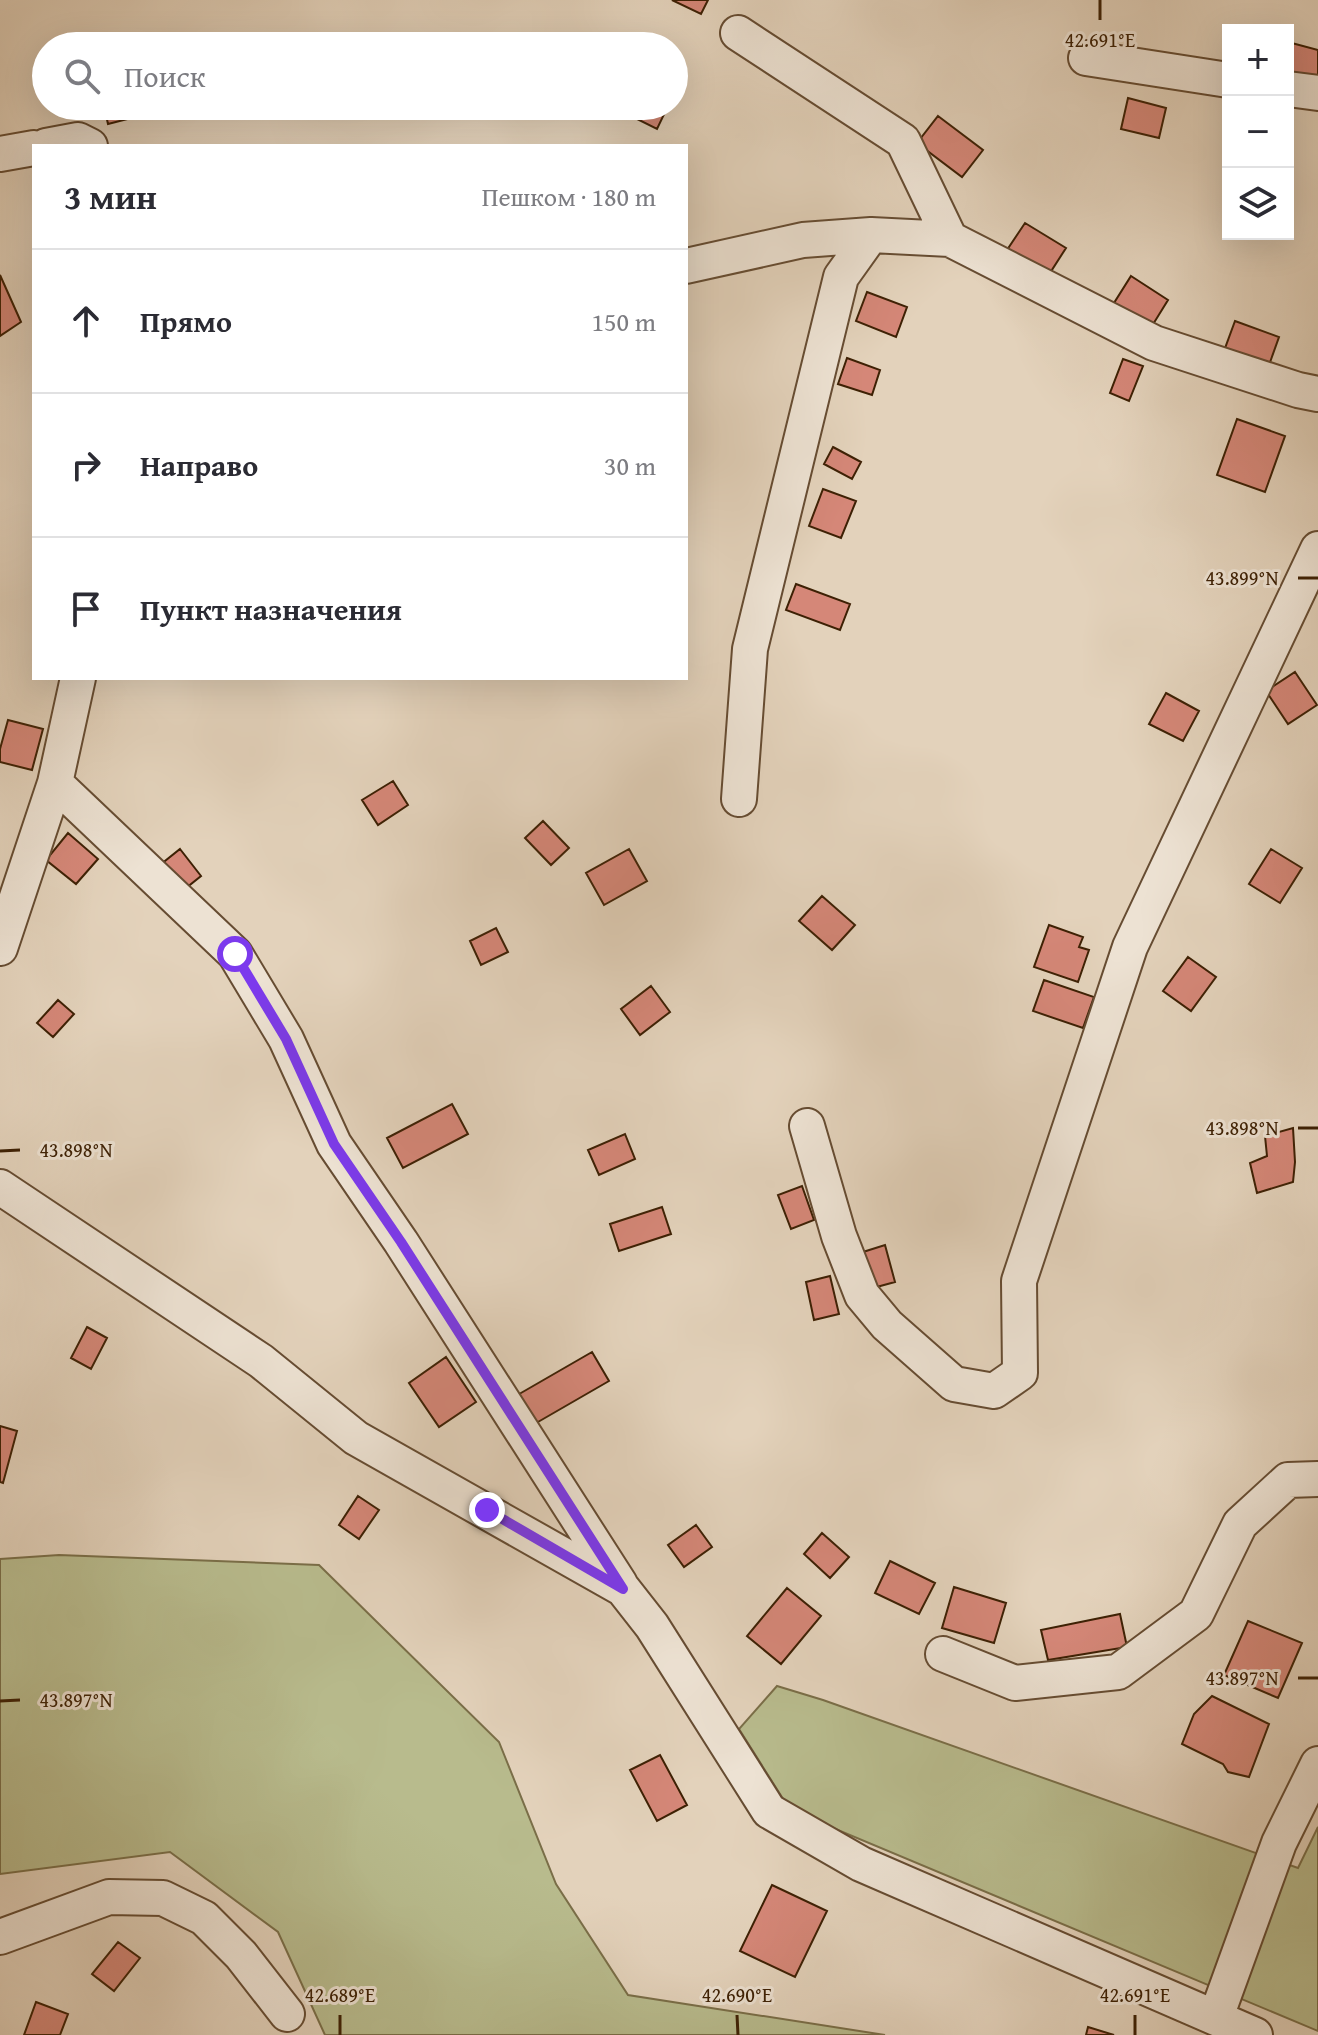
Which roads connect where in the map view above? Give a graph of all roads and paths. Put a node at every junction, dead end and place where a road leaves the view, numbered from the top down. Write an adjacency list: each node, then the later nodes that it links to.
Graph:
1 (738, 33): 11 (street)
2 (1086, 58): 3 (street)
3 (1222, 79)
4 (1294, 90): 5 (street)
5 (1318, 93)
6 (57, 144): 7 (street)
7 (86, 144)
8 (32, 148): 9 (street)
9 (0, 154)
10 (871, 235): 11 (street); 12 (street); 17 (street)
11 (950, 239): 13 (street)
12 (688, 266)
13 (1318, 394)
14 (1318, 549): 19 (street)
15 (78, 680): 16 (street)
16 (55, 783): 18 (street); 22 (street)
17 (739, 799)
18 (0, 948)
19 (807, 1126)
20 (0, 1187): 22 (street)
21 (1318, 1479): 23 (street)
22 (623, 1589): 27 (street)
23 (943, 1654)
24 (1318, 1764): 27 (street)
25 (0, 1937): 26 (street)
26 (287, 2014)
27 (1216, 2017): 28 (street)
28 (1255, 2035)

